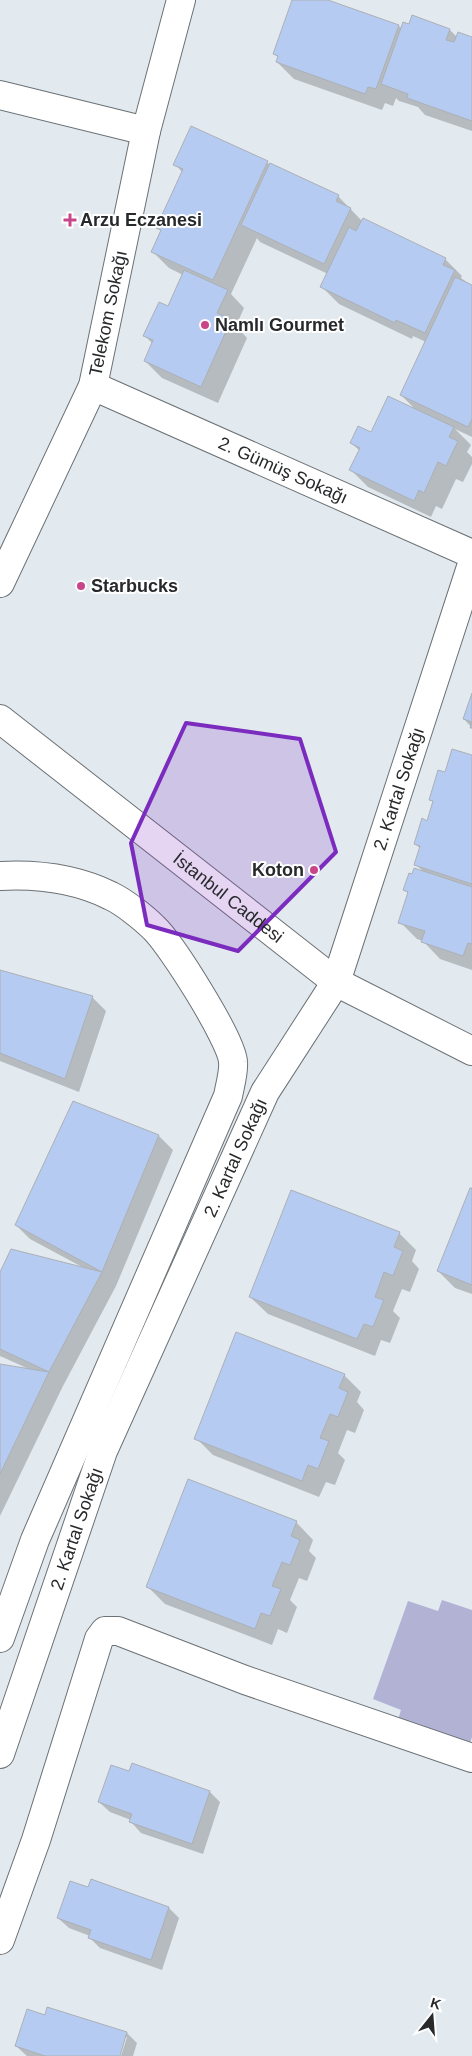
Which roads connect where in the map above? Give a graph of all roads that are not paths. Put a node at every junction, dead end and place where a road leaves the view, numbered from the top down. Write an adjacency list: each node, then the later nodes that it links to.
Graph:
1 (181, 0): 3 (street, Telekom Sokağı)
2 (0, 95): 3 (street)
3 (146, 131): 4 (street, Telekom Sokağı)
4 (93, 386): 5 (street, 2. Gümüş Sokağı); 7 (street, Telekom Sokağı)
5 (472, 554)
6 (472, 564): 10 (street, 2. Kartal Sokağı)
7 (0, 583)
8 (0, 719): 10 (street, İstanbul Caddesi)
9 (0, 876): 12 (street)
10 (336, 982): 11 (street, İstanbul Caddesi); 13 (street, 2. Kartal Sokağı)
11 (472, 1051)
12 (0, 1638)
13 (0, 1754)
14 (472, 1758): 15 (street)
15 (0, 1940)

